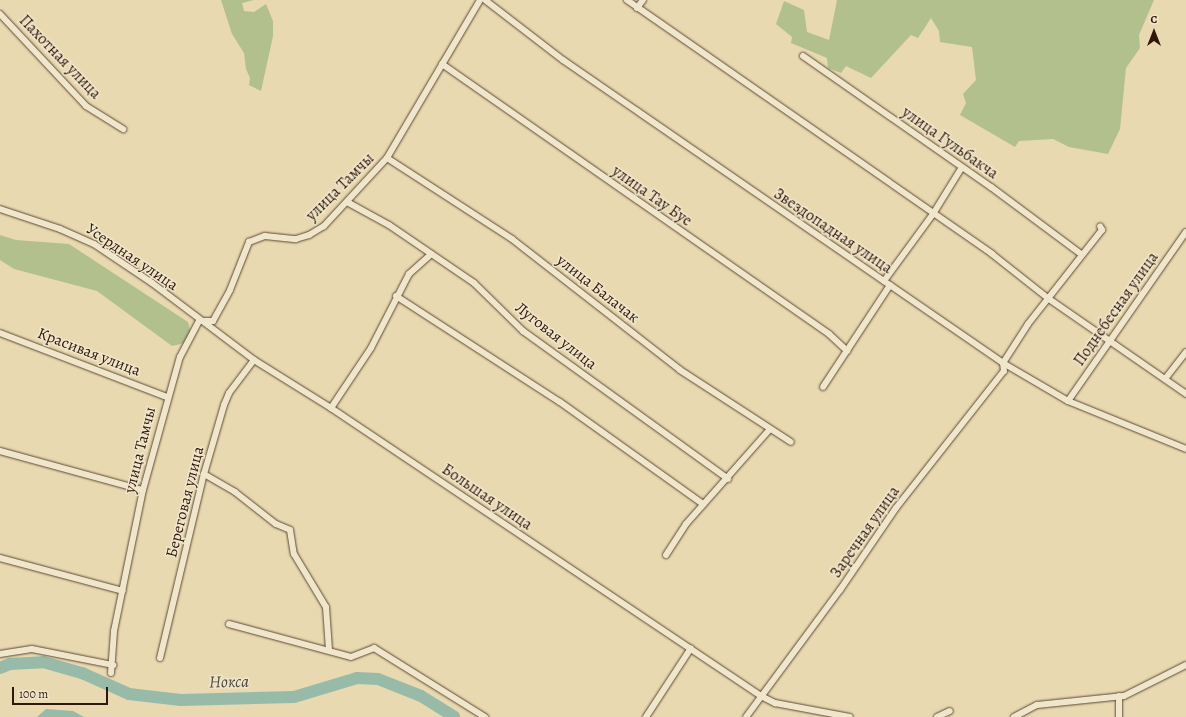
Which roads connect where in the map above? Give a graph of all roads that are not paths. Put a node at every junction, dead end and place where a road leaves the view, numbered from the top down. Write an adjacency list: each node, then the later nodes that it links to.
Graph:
1 (480, 0): 8 (street, улица Тамчы)
2 (485, 0): 19 (street, Звездопадная улица)
3 (626, 0): 5 (street)
4 (643, 0): 5 (street)
5 (637, 8): 14 (street)
6 (0, 14): 9 (street, Пахотная улица)
7 (803, 56): 11 (street, улица Гульбакча)
8 (442, 64): 10 (street, улица Тамчы); 26 (street, улица Тау Буе)
9 (122, 129)
10 (387, 158): 12 (street, улица Тамчы); 36 (street, улица Балачак)
11 (962, 167): 14 (street); 18 (street, улица Гульбакча)
12 (347, 202): 17 (street, Луговая улица); 23 (street, улица Тамчы)
13 (0, 209): 23 (street, Усердная улица)
14 (933, 214): 19 (street); 22 (street)
15 (1100, 226): 18 (street, Заречная улица)
16 (1186, 232): 25 (street, Поднебесная улица)
17 (431, 254): 21 (street); 41 (street, Луговая улица)
18 (1082, 254): 22 (street, Заречная улица)
19 (884, 281): 20 (street, Звездопадная улица)
20 (890, 285): 26 (street); 29 (street, Звездопадная улица)
21 (396, 296): 35 (street); 43 (street)
22 (1049, 299): 25 (street); 29 (street, Заречная улица)
23 (199, 321): 28 (street, Большая улица); 33 (street, улица Тамчы)
24 (0, 333): 33 (street, Красивая улица)
25 (1111, 340): 30 (street); 34 (street, Поднебесная улица)
26 (847, 351): 31 (street)
27 (1186, 352): 30 (street)
28 (254, 360): 35 (street, Большая улица); 40 (street, Береговая улица)
29 (1003, 363): 34 (street, Звездопадная улица); 55 (street, Заречная улица)
30 (1165, 379): 32 (street)
31 (823, 387)
32 (1186, 394)
33 (167, 397): 42 (street, улица Тамчы)
34 (1068, 401): 38 (street, Звездопадная улица)
35 (331, 408): 48 (street, Большая улица)
36 (770, 429): 37 (street, улица Балачак); 41 (street)
37 (791, 442)
38 (1186, 449)
39 (0, 451): 42 (street)
40 (204, 474): 49 (street); 51 (street, Береговая улица)
41 (728, 479): 43 (street)
42 (143, 490): 46 (street, улица Тамчы)
43 (703, 504): 44 (street)
44 (666, 555)
45 (0, 558): 46 (street)
46 (122, 592): 52 (street, улица Тамчы)
47 (229, 624): 49 (street)
48 (691, 648): 55 (street, Большая улица); 59 (street)
49 (329, 650): 58 (street)
50 (0, 654): 52 (street)
51 (160, 658)
52 (113, 665): 54 (street, улица Тамчы)
53 (1186, 665): 56 (street)
54 (111, 673)
55 (761, 696): 60 (street, Заречная улица); 61 (street, Большая улица)
56 (1119, 696): 63 (street); 64 (street)
57 (950, 711): 62 (street)
58 (485, 717)
59 (646, 717)
60 (746, 717)
61 (850, 717)
62 (937, 717)
63 (1014, 717)
64 (1120, 717)

